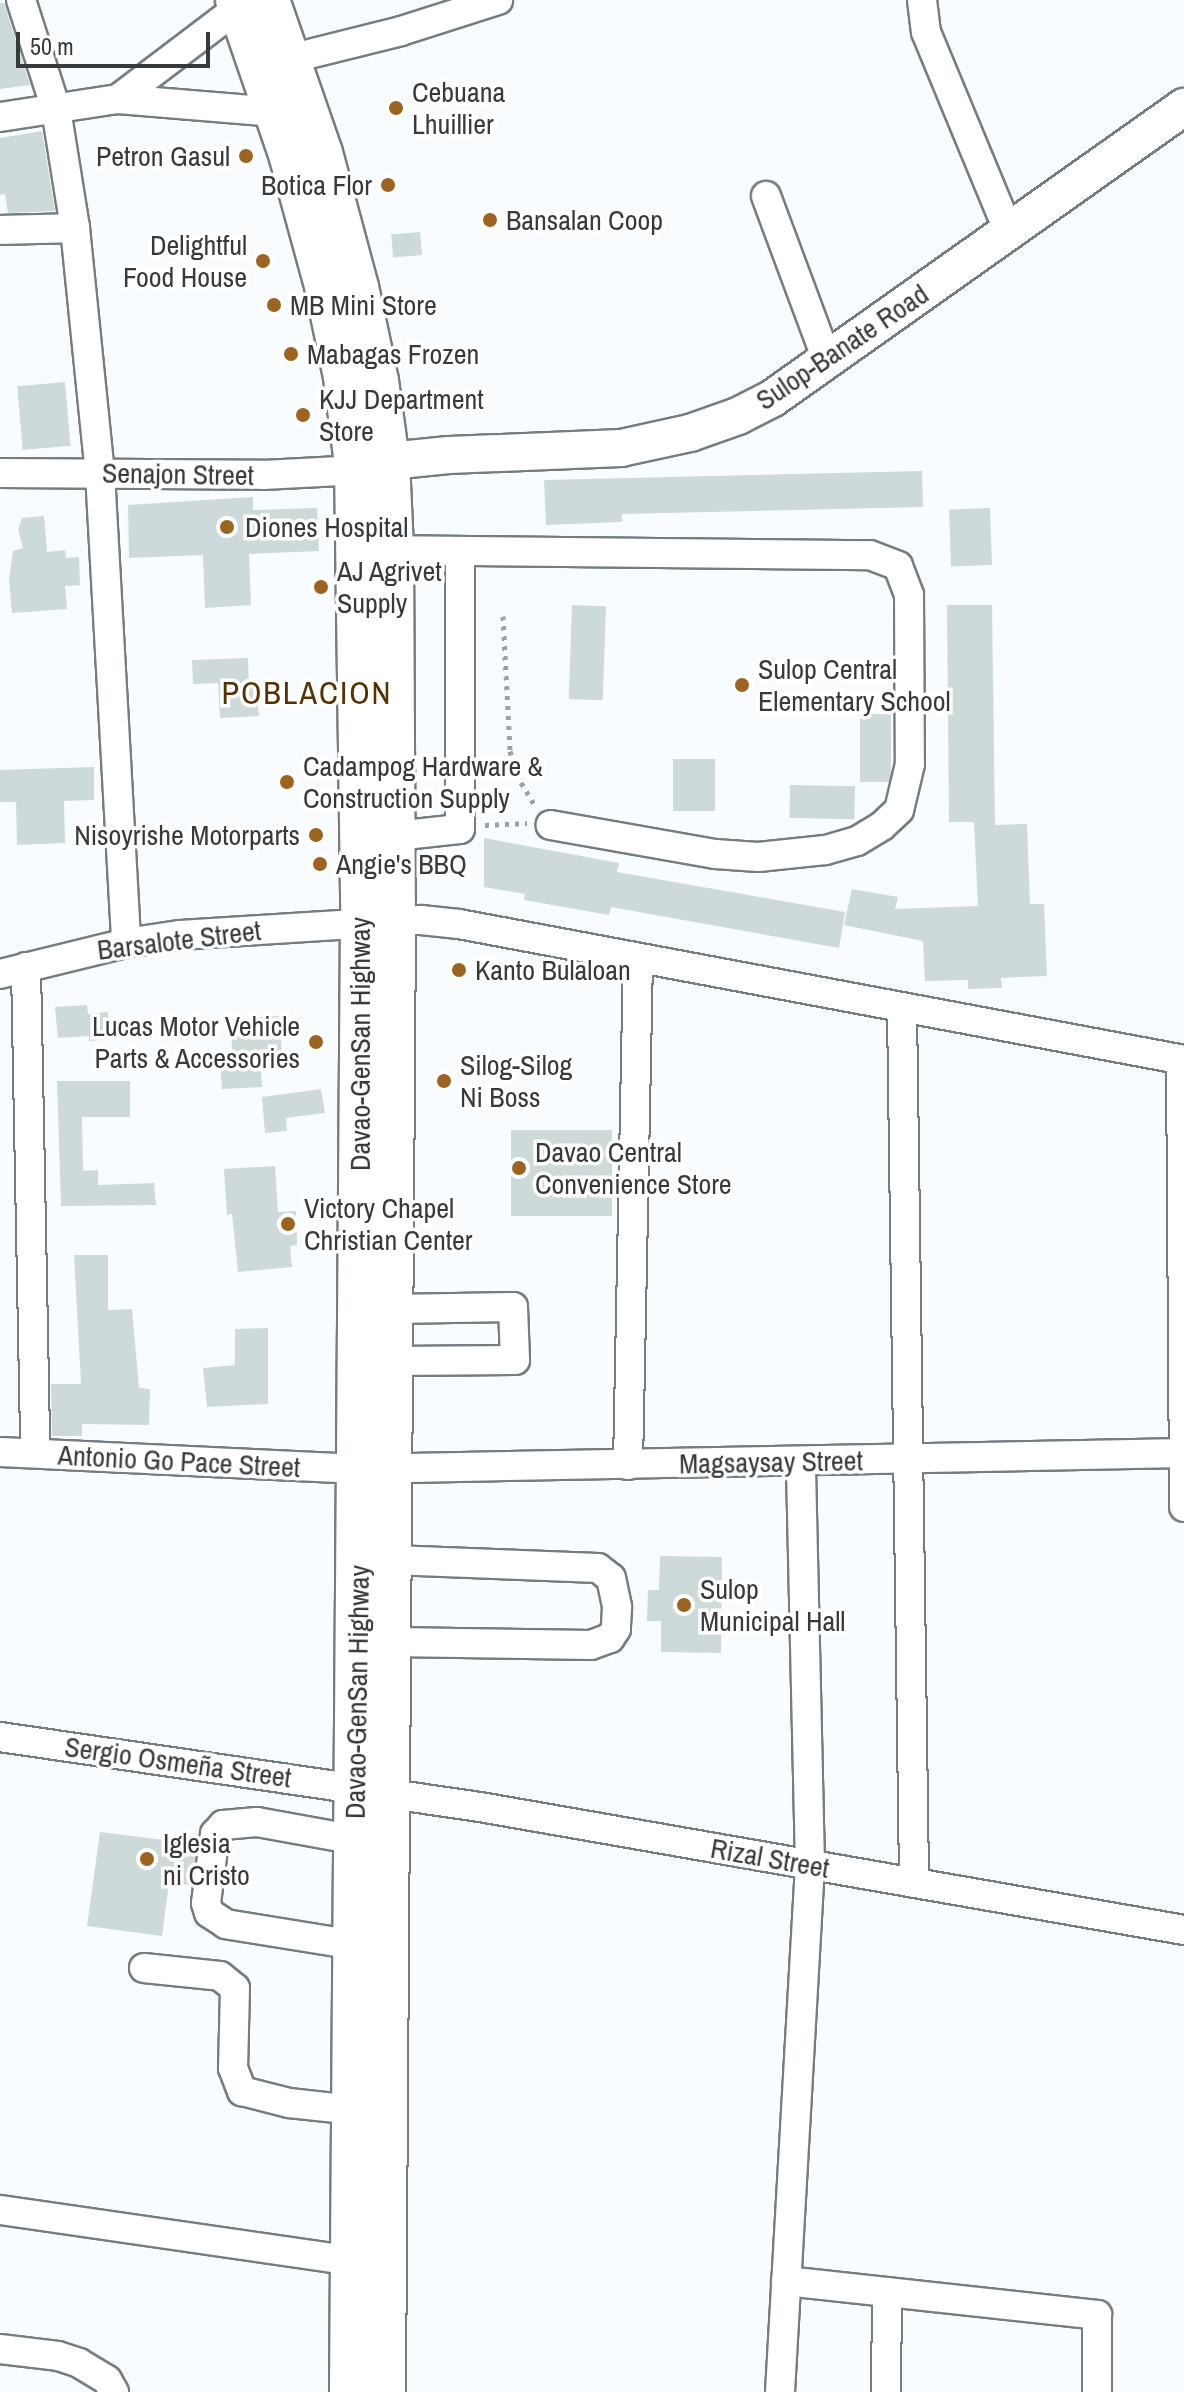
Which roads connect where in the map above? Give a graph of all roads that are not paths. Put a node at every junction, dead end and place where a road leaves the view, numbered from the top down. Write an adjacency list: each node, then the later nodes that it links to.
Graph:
1 (21, 0): 7 (street)
2 (498, 0): 5 (street)
3 (922, 0): 14 (street)
4 (248, 2): 5 (highway, Davao-GenSan Highway); 6 (street)
5 (276, 62): 9 (highway, Davao-GenSan Highway); 16 (highway, Davao-GenSan Highway)
6 (118, 99): 7 (street); 9 (street)
7 (56, 109): 10 (street); 12 (street)
8 (1183, 109): 14 (main road, Sulop-Banate Road)
9 (275, 112): 16 (highway, Davao-GenSan Highway)
10 (0, 117)
11 (766, 196): 15 (street)
12 (75, 228): 13 (street); 18 (street)
13 (0, 230)
14 (1009, 232): 15 (main road, Sulop-Banate Road)
15 (827, 360): 16 (main road, Sulop-Banate Road)
16 (372, 462): 18 (street, Senajon Street); 19 (highway, Davao-GenSan Highway)
17 (0, 473): 18 (street, Senajon Street)
18 (100, 473): 24 (street)
19 (376, 550): 20 (street); 22 (highway, Davao-GenSan Highway)
20 (460, 551): 21 (street); 22 (street)
21 (551, 825)
22 (377, 838): 23 (highway, Davao-GenSan Highway)
23 (378, 921): 24 (street, Barsalote Street); 25 (street, Barsalote Street); 29 (highway, Davao-GenSan Highway); 37 (highway, Davao-GenSan Highway)
24 (126, 943): 26 (street, Barsalote Street)
25 (638, 959): 27 (street, Barsalote Street); 36 (street)
26 (13, 970): 32 (street)
27 (902, 1008): 28 (street, Barsalote Street); 34 (street)
28 (1183, 1060): 33 (street)
29 (393, 1309): 30 (highway, Davao-GenSan Highway); 30 (street)
30 (394, 1361): 37 (highway, Davao-GenSan Highway)
31 (0, 1452): 32 (street, Antonio Go Pace Street)
32 (35, 1453): 37 (street, Antonio Go Pace Street)
33 (1183, 1453): 34 (street, Magsaysay Street); 38 (street)
34 (908, 1460): 35 (street, Magsaysay Street); 45 (street)
35 (801, 1461): 36 (street, Magsaysay Street); 44 (street)
36 (628, 1465): 37 (street, Magsaysay Street)
37 (376, 1468): 39 (highway, Davao-GenSan Highway); 42 (highway, Davao-GenSan Highway)
38 (1184, 1507)
39 (392, 1560): 40 (highway, Davao-GenSan Highway); 40 (street)
40 (393, 1642): 42 (highway, Davao-GenSan Highway)
41 (0, 1737): 42 (street, Sergio Osmeña Street)
42 (374, 1791): 43 (highway, Davao-GenSan Highway); 44 (street, Rizal Street); 57 (highway, Davao-GenSan Highway)
43 (356, 1840): 47 (highway, Davao-GenSan Highway); 47 (street)
44 (810, 1865): 45 (street, Rizal Street); 52 (street)
45 (914, 1883): 46 (street, Rizal Street)
46 (1184, 1930)
47 (355, 1945): 49 (highway, Davao-GenSan Highway)
48 (144, 1968): 49 (street)
49 (353, 2110): 51 (highway, Davao-GenSan Highway)
50 (0, 2210): 51 (street)
51 (352, 2261): 56 (highway, Davao-GenSan Highway)
52 (786, 2281): 53 (street); 58 (street)
53 (887, 2292): 59 (street); 60 (street)
54 (0, 2349): 55 (street)
55 (114, 2392)
56 (350, 2392)
57 (385, 2392)
58 (780, 2392)
59 (886, 2392)
60 (1097, 2392)

